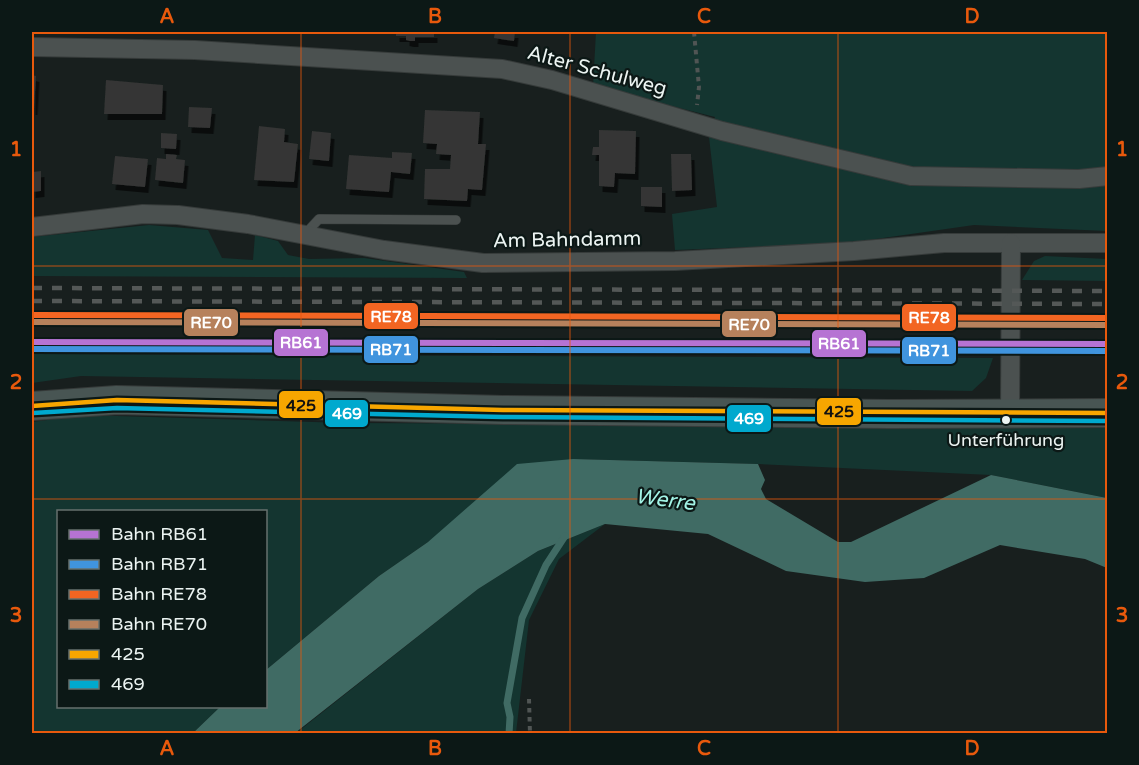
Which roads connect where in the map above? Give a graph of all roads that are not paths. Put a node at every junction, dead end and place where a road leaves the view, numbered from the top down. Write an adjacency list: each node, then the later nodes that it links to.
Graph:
1 (32, 47): 2 (street, Alter Schulweg)
2 (1107, 176)
3 (456, 220): 5 (lane)
4 (32, 227): 5 (street, Am Bahndamm)
5 (306, 233): 6 (street, Am Bahndamm)
6 (1011, 243): 7 (street, Am Bahndamm); 10 (street)
7 (1107, 243)
8 (32, 406): 10 (main road)
9 (1107, 413): 10 (main road)
10 (1010, 415)

